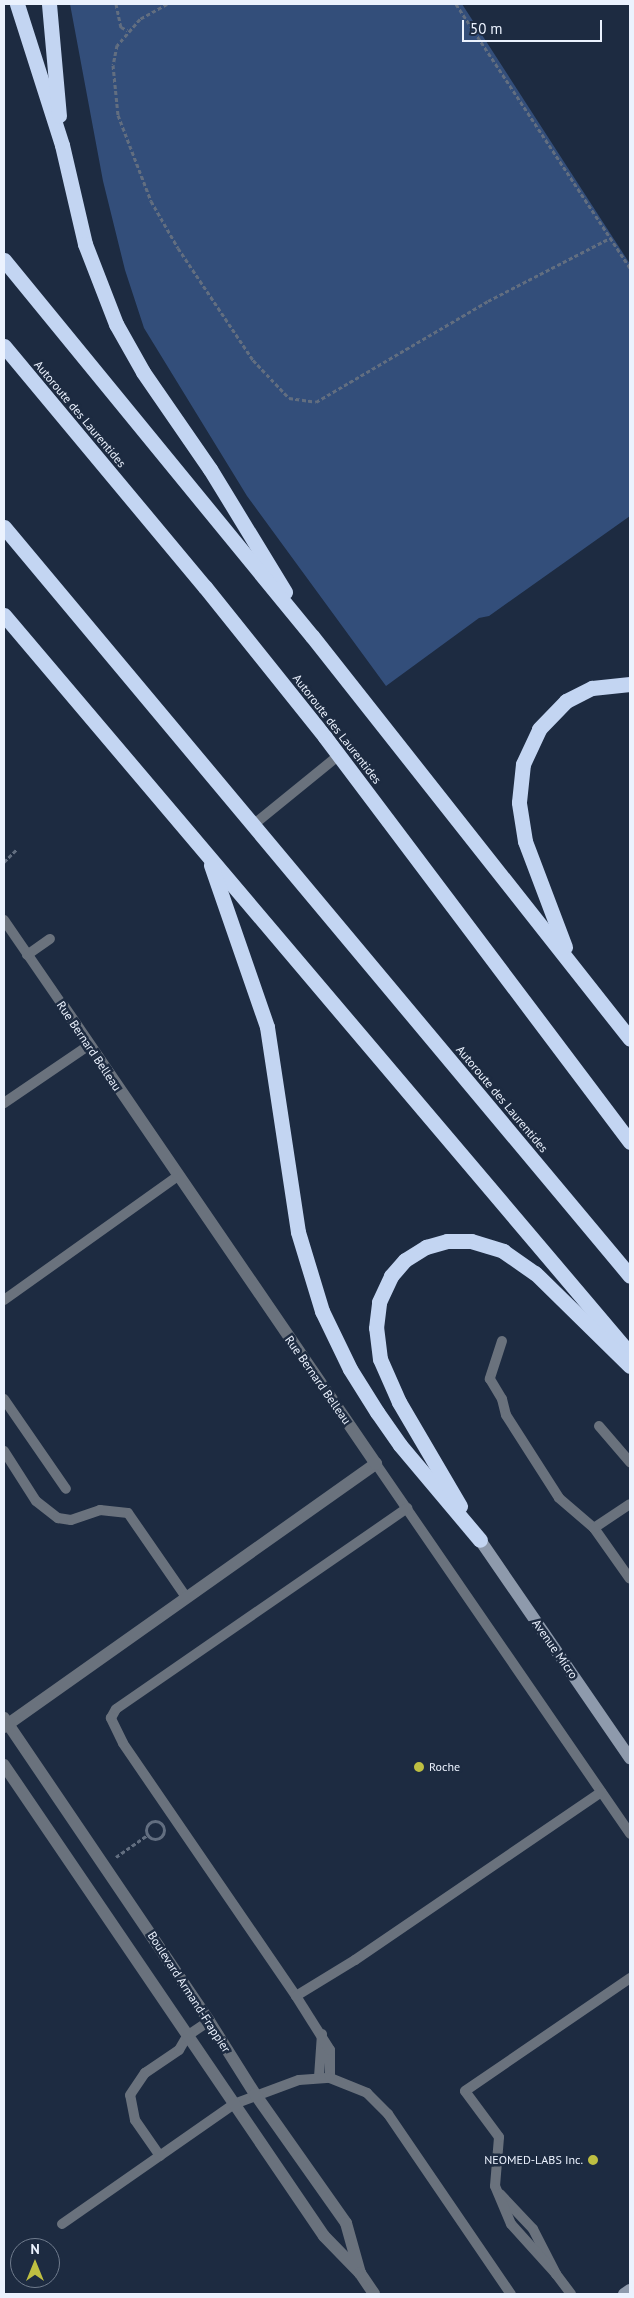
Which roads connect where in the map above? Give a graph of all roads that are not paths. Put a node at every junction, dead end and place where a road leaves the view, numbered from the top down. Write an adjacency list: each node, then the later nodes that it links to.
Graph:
1 (17, 4): 3 (highway)
2 (49, 4): 3 (highway)
3 (62, 145): 8 (highway)
4 (4, 260): 8 (highway)
5 (4, 346): 10 (highway, Autoroute des Laurentides)
6 (4, 527): 11 (highway, Autoroute des Laurentides)
7 (4, 615): 12 (highway)
8 (312, 636): 16 (highway)
9 (630, 684): 16 (highway)
10 (339, 755): 11 (lane); 21 (highway, Autoroute des Laurentides)
11 (253, 825): 23 (highway, Autoroute des Laurentides)
12 (208, 855): 26 (highway); 37 (highway)
13 (4, 920): 15 (lane, Rue Bernard Belleau)
14 (50, 939): 15 (lane)
15 (27, 955): 17 (lane, Rue Bernard Belleau)
16 (572, 962): 18 (highway)
17 (63, 1006): 19 (street, Rue Bernard Belleau)
18 (630, 1039)
19 (88, 1046): 20 (lane); 22 (street, Rue Bernard Belleau)
20 (4, 1102)
21 (630, 1142)
22 (178, 1176): 24 (lane); 32 (street, Rue Bernard Belleau)
23 (630, 1276)
24 (4, 1300)
25 (502, 1341): 36 (lane)
26 (630, 1354)
27 (630, 1366): 37 (highway)
28 (4, 1399): 33 (lane)
29 (599, 1426): 31 (lane)
30 (4, 1450): 39 (lane)
31 (630, 1462)
32 (376, 1464): 35 (lane); 39 (street)
33 (66, 1489)
34 (630, 1504): 36 (lane)
35 (406, 1508): 43 (lane); 46 (lane)
36 (594, 1528): 38 (lane)
37 (480, 1540): 41 (street, Avenue Micro)
38 (630, 1579)
39 (186, 1597): 40 (street)
40 (5, 1723): 47 (street, Boulevard Armand-Frappier)
41 (628, 1751)
42 (4, 1764): 49 (street, Boulevard Armand-Frappier)
43 (601, 1792): 44 (lane); 46 (lane)
44 (630, 1834)
45 (630, 1978): 55 (lane)
46 (296, 1996): 48 (lane)
47 (209, 2021): 49 (lane); 52 (street, Boulevard Armand-Frappier)
48 (322, 2033): 50 (lane); 51 (lane)
49 (188, 2036): 53 (street, Boulevard Armand-Frappier); 54 (lane)
50 (318, 2077): 51 (lane); 52 (lane)
51 (330, 2078): 61 (lane)
52 (255, 2094): 53 (lane); 57 (street, Boulevard Armand-Frappier)
53 (234, 2104): 54 (lane); 57 (street, Boulevard Armand-Frappier)
54 (160, 2156): 56 (lane)
55 (498, 2192): 58 (lane); 58 (lane)
56 (62, 2224)
57 (360, 2272): 60 (street, Boulevard Armand-Frappier)
58 (556, 2274): 62 (lane)
59 (630, 2290): 63 (street)
60 (374, 2294)
61 (511, 2294)
62 (571, 2294)
63 (624, 2294)

